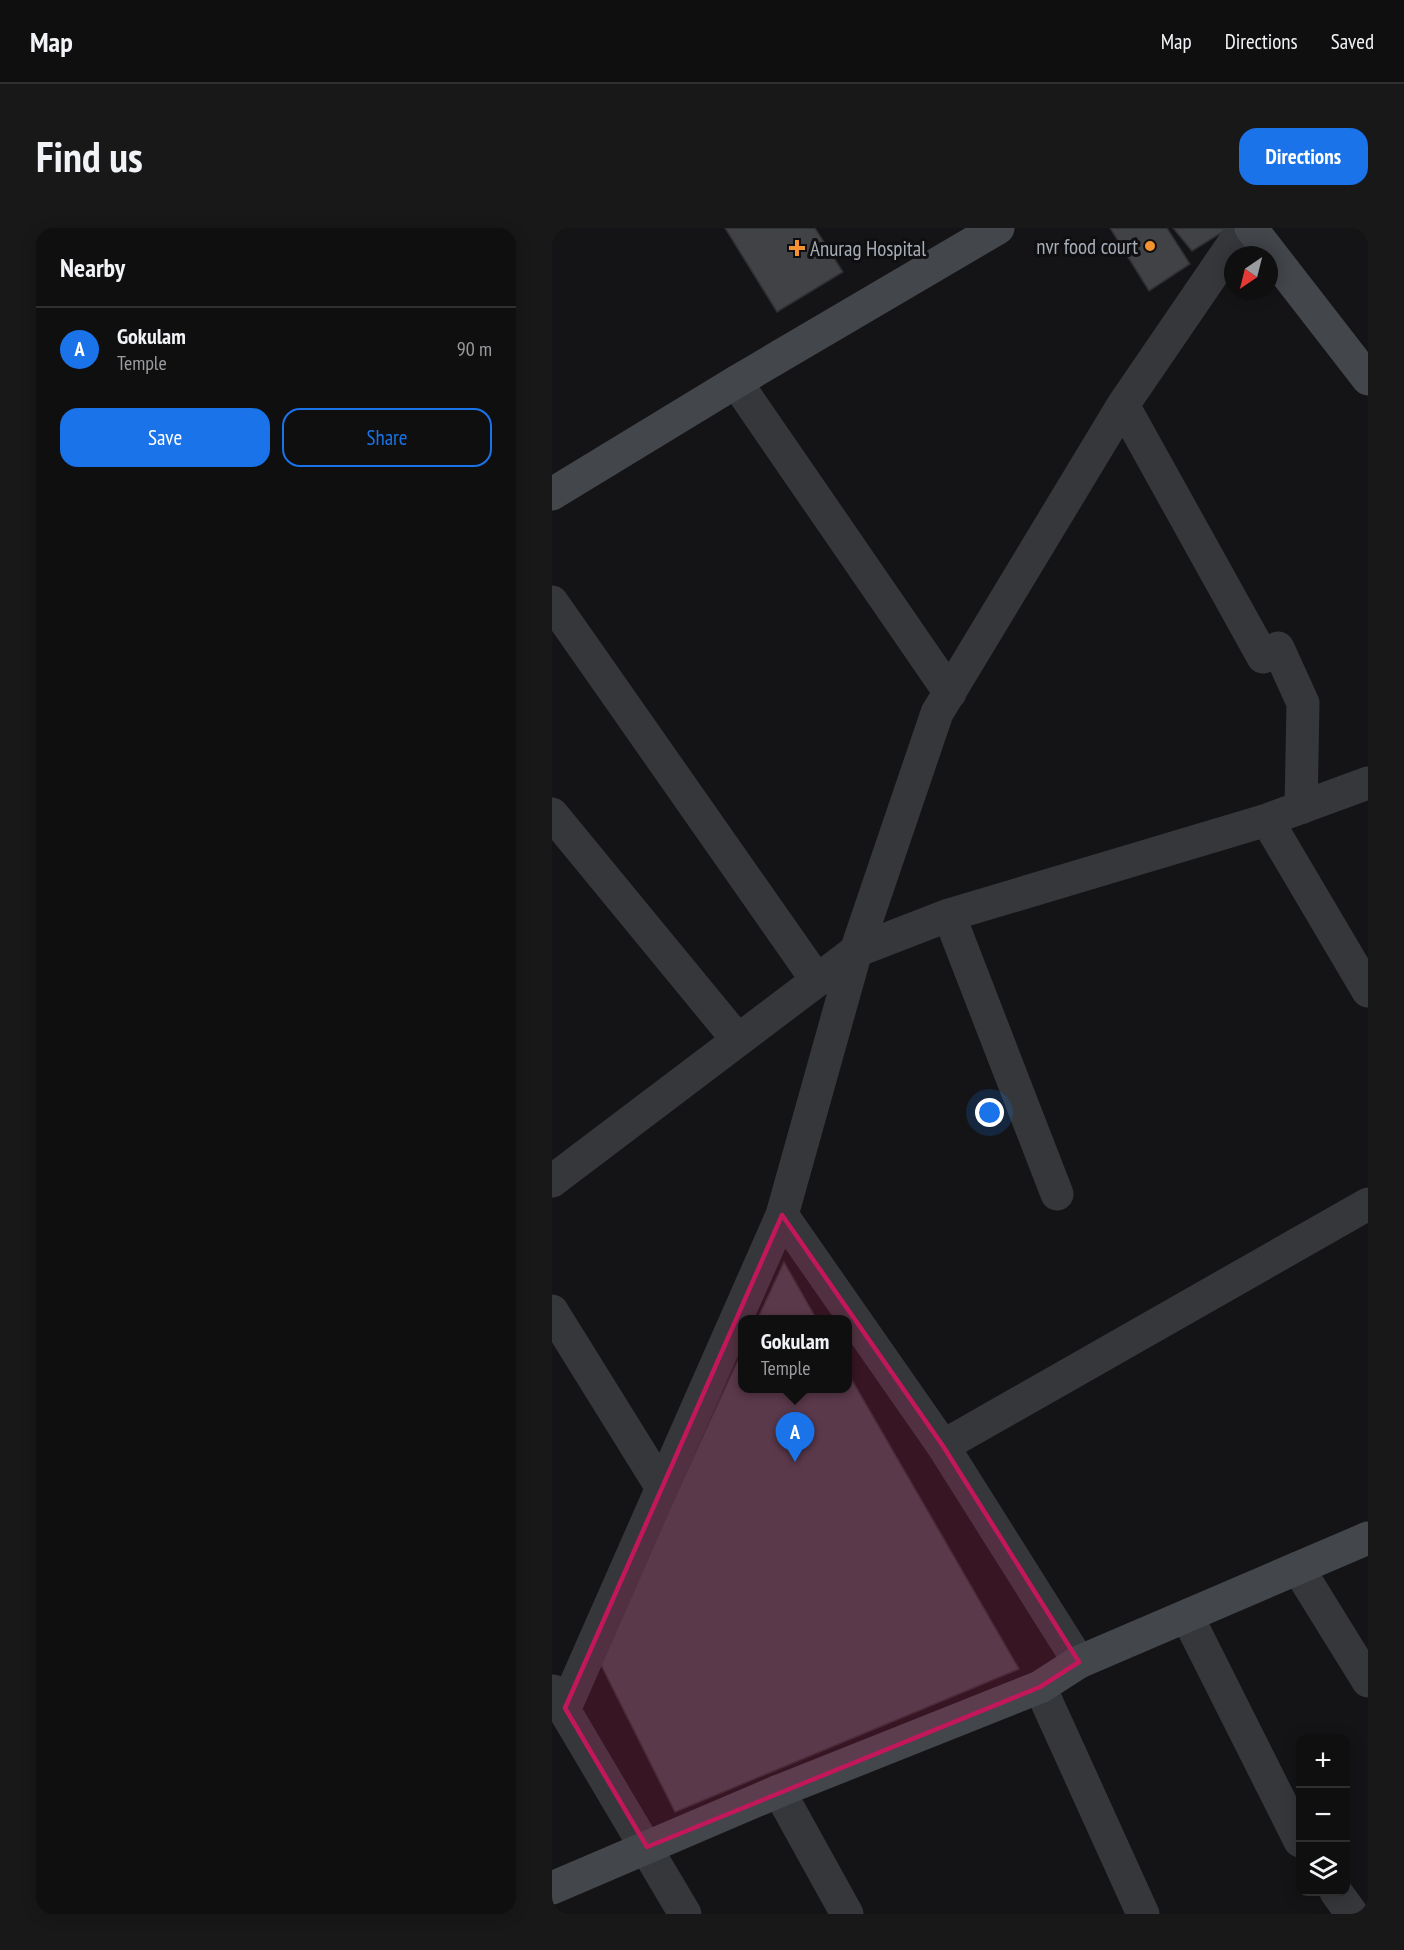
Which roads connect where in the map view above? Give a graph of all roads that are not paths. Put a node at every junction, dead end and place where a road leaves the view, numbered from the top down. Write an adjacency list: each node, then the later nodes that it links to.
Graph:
1 (998, 228): 5 (street)
2 (1244, 228): 6 (street)
3 (1251, 228): 4 (street)
4 (1368, 379)
5 (736, 382): 7 (street); 9 (street)
6 (1124, 405): 9 (street); 11 (street)
7 (552, 494)
8 (552, 602): 16 (street)
9 (950, 693): 15 (street)
10 (1368, 783): 11 (street)
11 (1301, 808): 13 (street)
12 (552, 814): 18 (street)
13 (1267, 820): 14 (street); 17 (street)
14 (949, 915): 15 (street); 20 (street)
15 (856, 951): 16 (street); 22 (street)
16 (816, 980): 18 (street)
17 (1368, 991)
18 (737, 1039): 19 (street)
19 (552, 1180)
20 (1057, 1194)
21 (1368, 1204): 28 (street)
22 (782, 1215): 24 (street); 27 (street)
23 (552, 1311): 29 (street)
24 (738, 1315)
25 (738, 1315): 29 (street)
26 (852, 1315): 28 (street)
27 (852, 1315)
28 (943, 1446): 33 (street)
29 (662, 1488): 36 (street)
30 (1368, 1538): 31 (street)
31 (1298, 1568): 32 (street); 34 (street)
32 (1187, 1616): 33 (street); 38 (street)
33 (1079, 1662): 35 (street)
34 (1368, 1681)
35 (1040, 1687): 37 (street); 45 (street)
36 (559, 1699): 39 (street)
37 (779, 1791): 39 (street); 44 (street)
38 (1296, 1833)
39 (647, 1847): 40 (street); 43 (street)
40 (552, 1888)
41 (1339, 1896): 46 (street)
42 (1368, 1910): 47 (street)
43 (685, 1914)
44 (847, 1914)
45 (1143, 1914)
46 (1352, 1914)
47 (1360, 1914)

